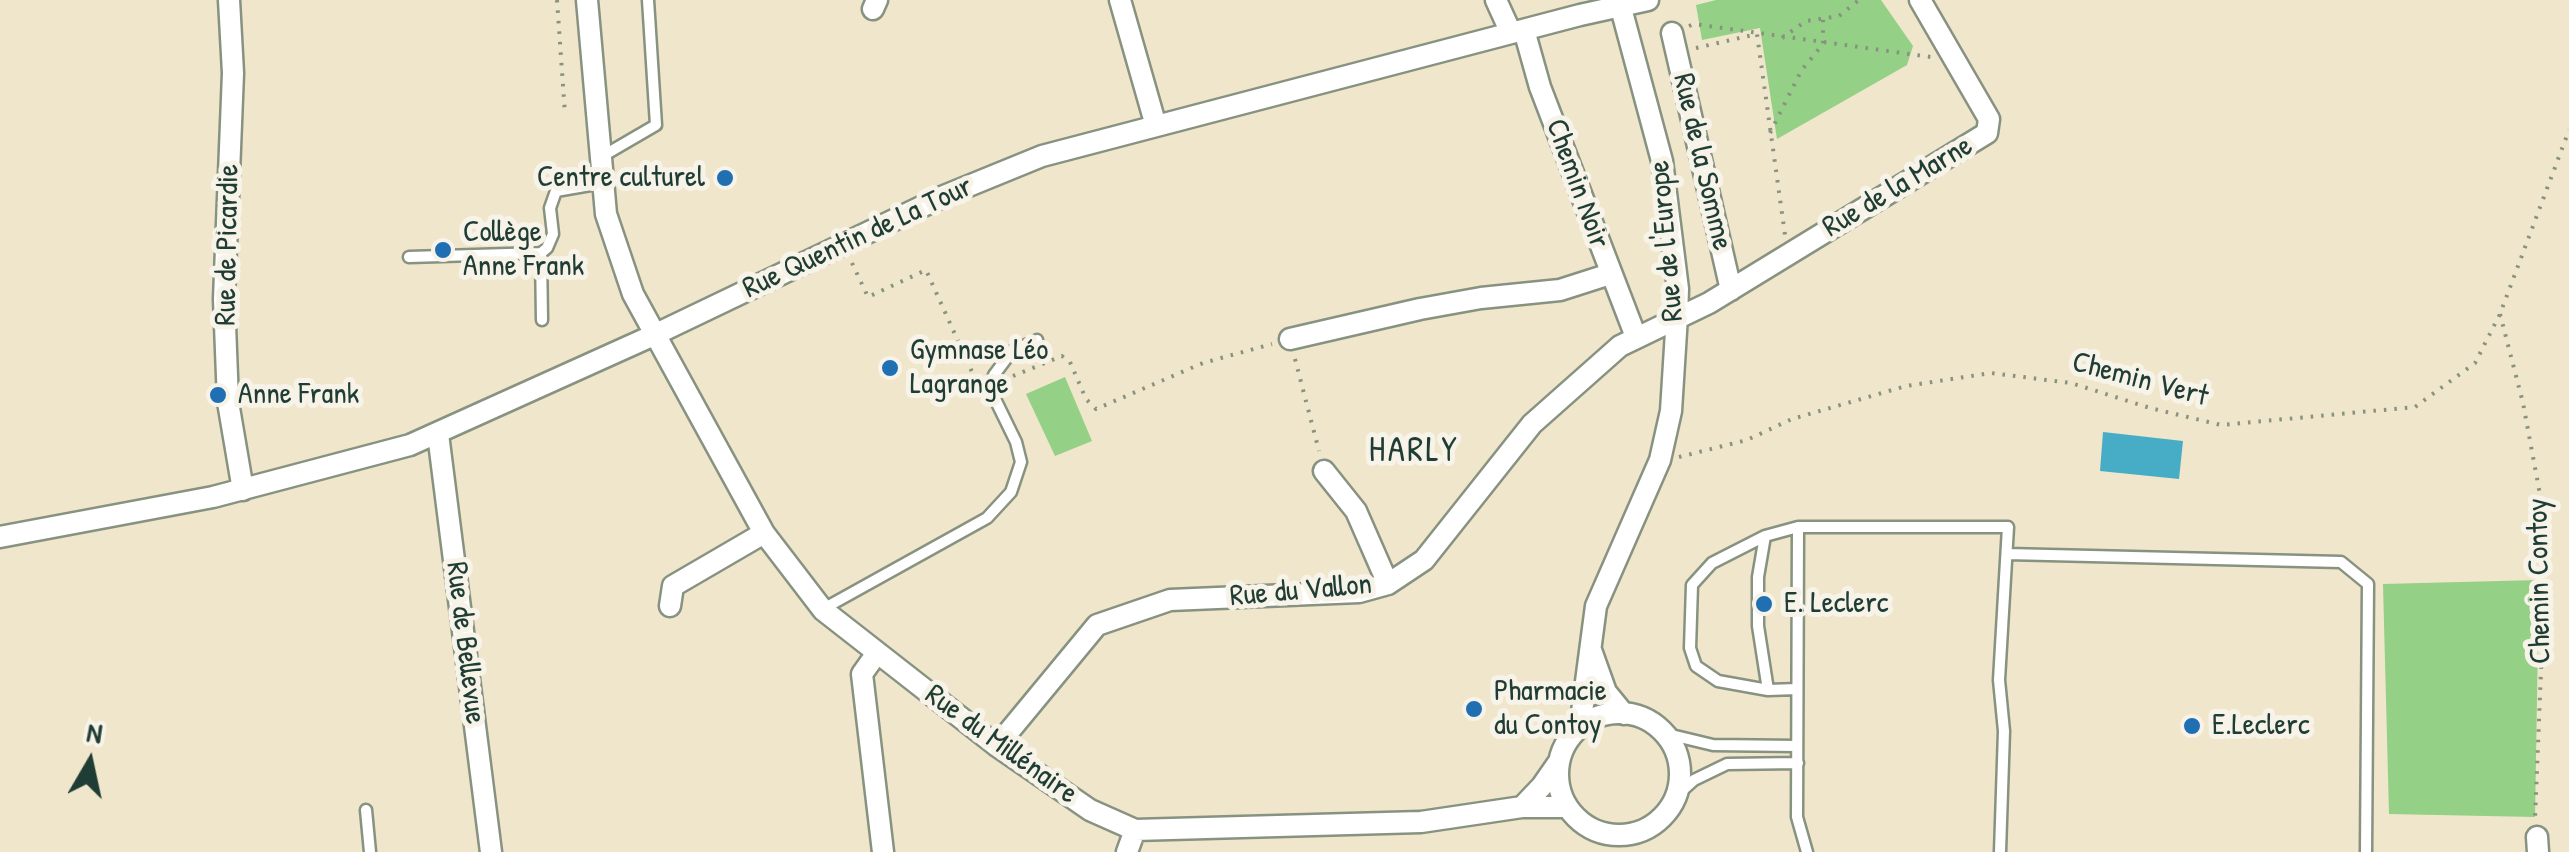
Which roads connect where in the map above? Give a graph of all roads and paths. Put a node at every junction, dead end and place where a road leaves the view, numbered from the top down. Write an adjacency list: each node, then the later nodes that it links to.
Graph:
1 (230, 0): 42 (street, Rue de Picardie)
2 (557, 0): 19 (path)
3 (587, 0): 23 (street, Rue du Millénaire)
4 (648, 0): 23 (lane)
5 (1120, 0): 20 (street)
6 (1496, 0): 13 (street, Chemin Noir)
7 (1648, 0): 11 (street, Rue Quentin de La Tour)
8 (1859, 0): 12 (path)
9 (1920, 0): 18 (street, Rue de la Marne)
10 (1578, 7): 11 (street, Rue Quentin de La Tour); 13 (street, Rue Quentin de La Tour)
11 (1620, 8): 32 (street, Rue de l'Europe)
12 (1823, 18): 15 (path); 17 (path)
13 (1517, 31): 20 (street, Rue Quentin de La Tour); 29 (street, Chemin Noir)
14 (1756, 34): 15 (path); 16 (path); 16 (path); 22 (path)
15 (1782, 38): 17 (path)
16 (1674, 43): 30 (street, Rue de la Somme)
17 (1823, 44): 18 (path); 22 (path)
18 (1956, 60): 27 (street, Rue de la Marne)
19 (565, 114)
20 (1156, 126): 25 (street, Rue Quentin de La Tour)
21 (2569, 130): 31 (path, Chemin Vert)
22 (1770, 133): 27 (path)
23 (600, 157): 24 (street, Rue du Millénaire)
24 (602, 183): 26 (lane); 34 (street, Rue du Millénaire)
25 (842, 244): 34 (street, Rue Quentin de La Tour); 38 (path)
26 (541, 253): 28 (lane); 33 (lane)
27 (1788, 254): 30 (street, Rue de la Marne)
28 (409, 257)
29 (1610, 274): 35 (street, Chemin Noir); 36 (street)
30 (1731, 290): 32 (street, Rue de la Marne)
31 (2500, 314): 40 (path, Chemin Vert); 69 (path, Chemin Contoy)
32 (1677, 316): 35 (street, Rue du Vallon); 40 (street, Rue de l'Europe)
33 (542, 320)
34 (654, 335): 39 (street, Rue Quentin de La Tour); 44 (street, Rue du Millénaire)
35 (1636, 336): 48 (street, Rue du Vallon)
36 (1290, 338): 38 (path); 41 (path)
37 (1037, 340): 38 (lane)
38 (992, 386): 50 (lane)
39 (438, 434): 42 (street, Rue Quentin de La Tour); 71 (street, Rue de Bellevue)
40 (1660, 460): 51 (street, Rue de l'Europe)
41 (1324, 470): 48 (street)
42 (242, 490): 46 (street, Rue Quentin de La Tour)
43 (1798, 527): 45 (lane); 47 (lane); 53 (lane)
44 (764, 534): 49 (street); 50 (street, Rue du Millénaire)
45 (1764, 536): 54 (lane); 54 (lane)
46 (0, 537)
47 (2007, 554): 77 (lane); 78 (lane)
48 (1388, 584): 58 (street, Rue du Vallon)
49 (670, 606)
50 (822, 610): 52 (street, Rue du Millénaire)
51 (1589, 644): 55 (street); 56 (street, Rue de l'Europe)
52 (877, 653): 58 (street, Rue du Millénaire); 72 (street)
53 (1797, 689): 54 (lane); 59 (lane)
54 (1768, 690)
55 (1624, 714): 56 (street); 57 (street)
56 (1580, 727): 60 (street)
57 (1663, 733): 59 (lane); 62 (street)
58 (997, 746): 66 (street, Rue du Millénaire)
59 (1797, 746): 61 (lane)
60 (1559, 761): 63 (street); 64 (street)
61 (1798, 763): 62 (lane); 76 (lane)
62 (1676, 797): 68 (street)
63 (1522, 807): 64 (street, Rue du Millénaire); 66 (street, Rue du Millénaire)
64 (1567, 808): 67 (street)
65 (366, 810): 70 (lane)
66 (1135, 830): 73 (street)
67 (1593, 830): 68 (street); 74 (street)
68 (1642, 831): 75 (street)
69 (2538, 844)
70 (370, 852)
71 (491, 852)
72 (883, 852)
73 (1128, 852)
74 (1598, 852)
75 (1620, 852)
76 (1808, 852)
77 (2000, 852)
78 (2366, 852)

